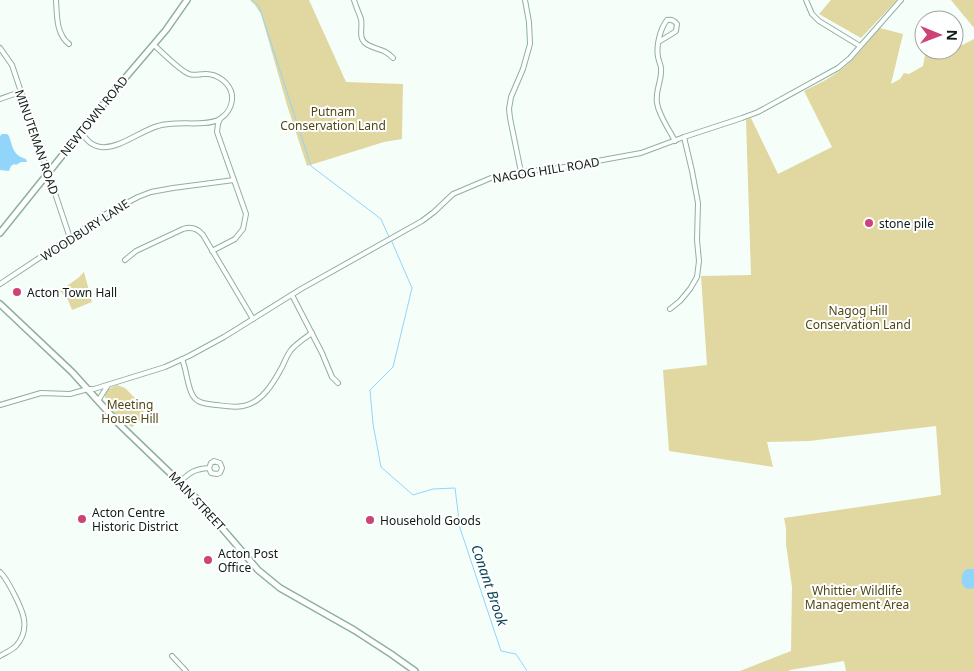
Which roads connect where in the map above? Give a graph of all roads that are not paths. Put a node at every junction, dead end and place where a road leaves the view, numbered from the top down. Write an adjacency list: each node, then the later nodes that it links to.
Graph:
1 (56, 0): 8 (street)
2 (187, 0): 9 (main road, NEWTOWN ROAD)
3 (354, 0): 12 (street)
4 (525, 0): 19 (street)
5 (806, 0): 10 (street)
6 (901, 0): 10 (street, NAGOG HILL ROAD)
7 (660, 40): 7 (street); 18 (street)
8 (69, 44)
9 (154, 45): 15 (street); 16 (main road, NEWTOWN ROAD)
10 (860, 46): 17 (street, NAGOG HILL ROAD)
11 (0, 48): 13 (street, MINUTEMAN ROAD)
12 (393, 58)
13 (20, 92): 14 (street); 20 (street, MINUTEMAN ROAD)
14 (0, 99)
15 (220, 118): 16 (street); 21 (street)
16 (81, 132): 20 (main road, NEWTOWN ROAD)
17 (684, 137): 18 (street, NAGOG HILL ROAD); 29 (street)
18 (675, 141): 19 (street, NAGOG HILL ROAD)
19 (521, 172): 27 (street, NAGOG HILL ROAD)
20 (48, 173): 22 (main road, NEWTOWN ROAD); 23 (street, MINUTEMAN ROAD)
21 (234, 180): 23 (street, WOODBURY LANE); 24 (street)
22 (0, 233)
23 (70, 238): 26 (street, WOODBURY LANE)
24 (212, 251): 25 (street); 30 (street)
25 (125, 260)
26 (0, 284)
27 (292, 295): 30 (street, NAGOG HILL ROAD); 31 (street)
28 (1, 307): 35 (main road, MAIN STREET)
29 (670, 309)
30 (254, 318): 32 (street, NAGOG HILL ROAD)
31 (312, 333): 32 (street); 33 (street)
32 (182, 359): 34 (street, NAGOG HILL ROAD)
33 (338, 383)
34 (108, 386): 35 (street, NAGOG HILL ROAD); 36 (street)
35 (88, 389): 36 (main road, MAIN STREET); 37 (street, NAGOG HILL ROAD)
36 (98, 401): 39 (main road, MAIN STREET)
37 (0, 405)
38 (209, 468): 39 (street)
39 (180, 482): 44 (main road, MAIN STREET)
40 (0, 572): 41 (street)
41 (0, 656)
42 (172, 656): 43 (street)
43 (186, 671)
44 (415, 671)

